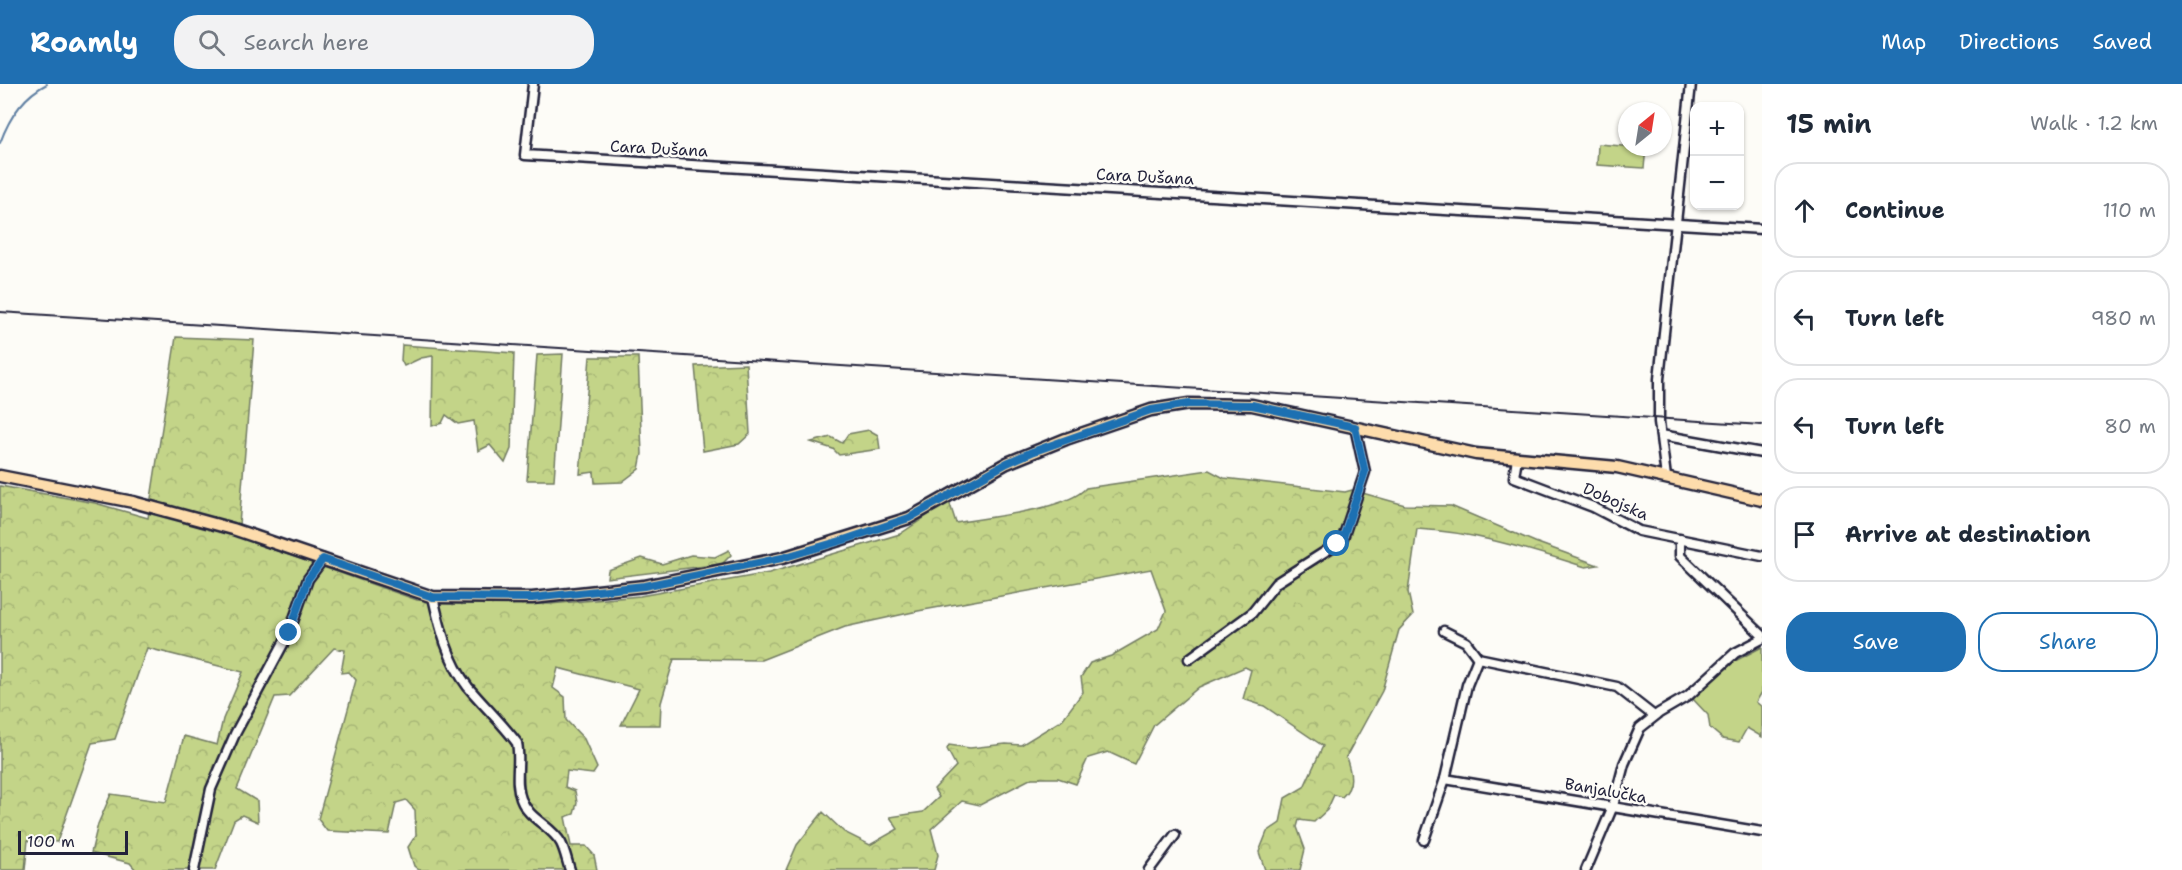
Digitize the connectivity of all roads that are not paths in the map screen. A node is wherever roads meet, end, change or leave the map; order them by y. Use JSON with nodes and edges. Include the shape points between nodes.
{"nodes":[{"id":1,"x":533,"y":84,"type":"edge"},
{"id":2,"x":1691,"y":84,"type":"edge"},
{"id":3,"x":1677,"y":223,"type":"junction"},
{"id":4,"x":1762,"y":229,"type":"edge"},
{"id":5,"x":1355,"y":427,"type":"junction"},
{"id":6,"x":1661,"y":435,"type":"junction"},
{"id":7,"x":1762,"y":453,"type":"edge"},
{"id":8,"x":1517,"y":458,"type":"junction"},
{"id":9,"x":0,"y":476,"type":"edge"},
{"id":10,"x":1666,"y":477,"type":"junction"},
{"id":11,"x":1762,"y":500,"type":"edge"},
{"id":12,"x":1680,"y":538,"type":"junction"},
{"id":13,"x":1762,"y":556,"type":"edge"},
{"id":14,"x":323,"y":559,"type":"junction"},
{"id":15,"x":433,"y":597,"type":"junction"},
{"id":16,"x":1444,"y":630,"type":"dead end"},
{"id":17,"x":1762,"y":637,"type":"edge"},
{"id":18,"x":1478,"y":658,"type":"junction"},
{"id":19,"x":1188,"y":659,"type":"dead end"},
{"id":20,"x":1654,"y":716,"type":"junction"},
{"id":21,"x":1445,"y":779,"type":"junction"},
{"id":22,"x":1613,"y":806,"type":"junction"},
{"id":23,"x":1762,"y":832,"type":"edge"},
{"id":24,"x":1175,"y":835,"type":"dead end"},
{"id":25,"x":1424,"y":840,"type":"dead end"},
{"id":26,"x":194,"y":870,"type":"edge"},
{"id":27,"x":570,"y":870,"type":"edge"},
{"id":28,"x":1149,"y":870,"type":"edge"},
{"id":29,"x":1586,"y":870,"type":"edge"}],
"edges":[{"from":1,"to":3,"type":"street","name":"Cara Dušana","via":[[525,155]]},
{"from":2,"to":3,"type":"street"},
{"from":3,"to":4,"type":"street","name":"Cara Dušana"},
{"from":3,"to":6,"type":"street","via":[[1659,380]]},
{"from":5,"to":8,"type":"main road","via":[[1465,452]]},
{"from":5,"to":15,"type":"main road","via":[[1252,405],[1189,404],[1151,410],[1007,463],[909,518],[782,558],[610,590],[532,598]]},
{"from":5,"to":19,"type":"street","via":[[1365,472],[1343,538],[1276,583],[1252,613]]},
{"from":6,"to":7,"type":"street"},
{"from":6,"to":10,"type":"street"},
{"from":8,"to":10,"type":"main road","via":[[1617,467]]},
{"from":8,"to":12,"type":"street","name":"Dobojska","via":[[1514,477],[1593,507],[1640,531]]},
{"from":9,"to":14,"type":"main road","via":[[134,502],[234,529]]},
{"from":10,"to":11,"type":"main road"},
{"from":12,"to":13,"type":"street","name":"Dobojska"},
{"from":12,"to":17,"type":"street","via":[[1680,556]]},
{"from":14,"to":15,"type":"main road"},
{"from":14,"to":26,"type":"street","via":[[308,579],[289,633],[210,789]]},
{"from":15,"to":27,"type":"street","via":[[441,634],[456,668],[517,743],[521,800],[531,816],[561,843]]},
{"from":16,"to":18,"type":"street","via":[[1466,642]]},
{"from":17,"to":20,"type":"street","via":[[1735,653],[1688,696]]},
{"from":18,"to":20,"type":"street","via":[[1617,687]]},
{"from":18,"to":21,"type":"street","via":[[1467,685]]},
{"from":20,"to":22,"type":"street","via":[[1640,728],[1633,743]]},
{"from":21,"to":22,"type":"street","name":"Banjalučka"},
{"from":21,"to":25,"type":"street"},
{"from":22,"to":23,"type":"street","name":"Banjalučka"},
{"from":22,"to":29,"type":"street"},
{"from":24,"to":28,"type":"street"}]}
